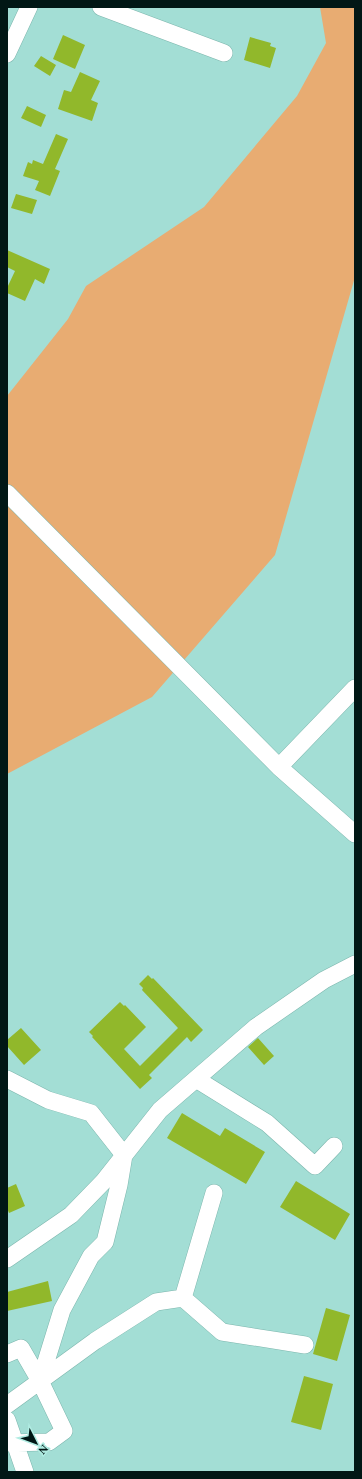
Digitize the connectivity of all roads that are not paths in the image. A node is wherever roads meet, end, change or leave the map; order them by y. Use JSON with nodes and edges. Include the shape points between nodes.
{"nodes":[{"id":1,"x":29,"y":7,"type":"edge"},
{"id":2,"x":101,"y":7,"type":"edge"},
{"id":3,"x":224,"y":53,"type":"dead end"},
{"id":4,"x":7,"y":54,"type":"edge"},
{"id":5,"x":7,"y":493,"type":"edge"},
{"id":6,"x":355,"y":688,"type":"edge"},
{"id":7,"x":279,"y":767,"type":"junction"},
{"id":8,"x":355,"y":834,"type":"edge"},
{"id":9,"x":355,"y":964,"type":"edge"},
{"id":10,"x":7,"y":1079,"type":"edge"},
{"id":11,"x":196,"y":1079,"type":"junction"},
{"id":12,"x":334,"y":1146,"type":"dead end"},
{"id":13,"x":124,"y":1155,"type":"junction"},
{"id":14,"x":214,"y":1193,"type":"dead end"},
{"id":15,"x":7,"y":1259,"type":"edge"},
{"id":16,"x":183,"y":1298,"type":"junction"},
{"id":17,"x":305,"y":1345,"type":"dead end"},
{"id":18,"x":7,"y":1354,"type":"edge"},
{"id":19,"x":40,"y":1380,"type":"junction"},
{"id":20,"x":7,"y":1405,"type":"edge"},
{"id":21,"x":7,"y":1420,"type":"edge"},
{"id":22,"x":10,"y":1443,"type":"edge"},
{"id":23,"x":25,"y":1472,"type":"edge"}],
"edges":[{"from":1,"to":4,"type":"street"},
{"from":2,"to":3,"type":"street"},
{"from":5,"to":7,"type":"street"},
{"from":6,"to":7,"type":"street"},
{"from":7,"to":8,"type":"street"},
{"from":9,"to":11,"type":"street","via":[[324,980],[256,1027]]},
{"from":10,"to":13,"type":"street","via":[[48,1100],[91,1113]]},
{"from":11,"to":12,"type":"street","via":[[267,1123],[316,1166]]},
{"from":11,"to":13,"type":"street","via":[[160,1110]]},
{"from":13,"to":15,"type":"street","via":[[103,1182],[71,1215]]},
{"from":13,"to":19,"type":"street","via":[[104,1242],[91,1256],[62,1310]]},
{"from":14,"to":16,"type":"street"},
{"from":16,"to":17,"type":"street","via":[[222,1332]]},
{"from":16,"to":19,"type":"street","via":[[156,1302]]},
{"from":18,"to":19,"type":"street","via":[[21,1348]]},
{"from":19,"to":20,"type":"street"},
{"from":19,"to":22,"type":"street","via":[[64,1431],[49,1442]]},
{"from":21,"to":22,"type":"street"},
{"from":22,"to":23,"type":"street"}]}
